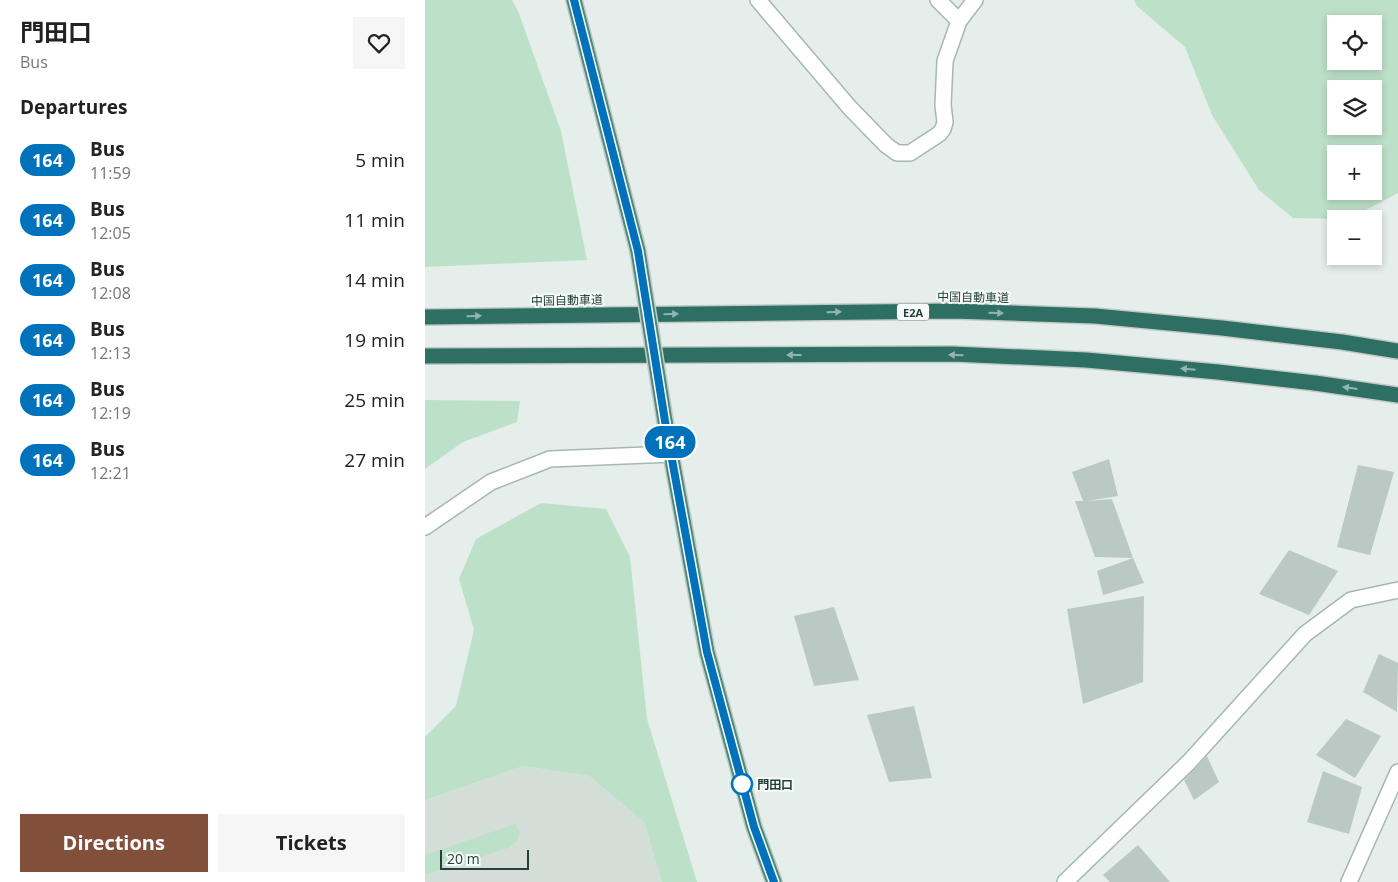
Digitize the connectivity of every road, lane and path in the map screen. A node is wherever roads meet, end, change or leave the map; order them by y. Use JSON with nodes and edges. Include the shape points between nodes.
{"nodes":[{"id":1,"x":574,"y":0,"type":"edge"},
{"id":2,"x":758,"y":0,"type":"edge"},
{"id":3,"x":938,"y":0,"type":"edge"},
{"id":4,"x":975,"y":0,"type":"edge"},
{"id":5,"x":959,"y":21,"type":"junction"},
{"id":6,"x":425,"y":316,"type":"edge"},
{"id":7,"x":1398,"y":351,"type":"edge"},
{"id":8,"x":425,"y":356,"type":"edge"},
{"id":9,"x":1398,"y":395,"type":"edge"},
{"id":10,"x":672,"y":454,"type":"junction"},
{"id":11,"x":425,"y":527,"type":"edge"},
{"id":12,"x":1398,"y":590,"type":"edge"},
{"id":13,"x":1398,"y":772,"type":"edge"},
{"id":14,"x":774,"y":882,"type":"edge"},
{"id":15,"x":1065,"y":882,"type":"edge"},
{"id":16,"x":1349,"y":882,"type":"edge"}],
"edges":[{"from":1,"to":10,"type":"highway","bridge":true,"via":[[638,251]]},
{"from":2,"to":5,"type":"street","via":[[850,108],[897,153],[909,152],[943,130],[945,61]]},
{"from":3,"to":5,"type":"street"},
{"from":4,"to":5,"type":"street"},
{"from":6,"to":7,"type":"highway","name":"中国自動車道","number":"E2A","one_way":true,"via":[[953,311],[1086,316],[1231,329]]},
{"from":9,"to":8,"type":"highway","one_way":true,"via":[[1219,372],[1086,360],[962,355]]},
{"from":10,"to":11,"type":"street","via":[[550,459],[491,482]]},
{"from":10,"to":14,"type":"highway","via":[[707,652],[754,827]]},
{"from":12,"to":15,"type":"street","via":[[1351,600],[1305,634],[1189,762]]},
{"from":13,"to":16,"type":"street"}]}
